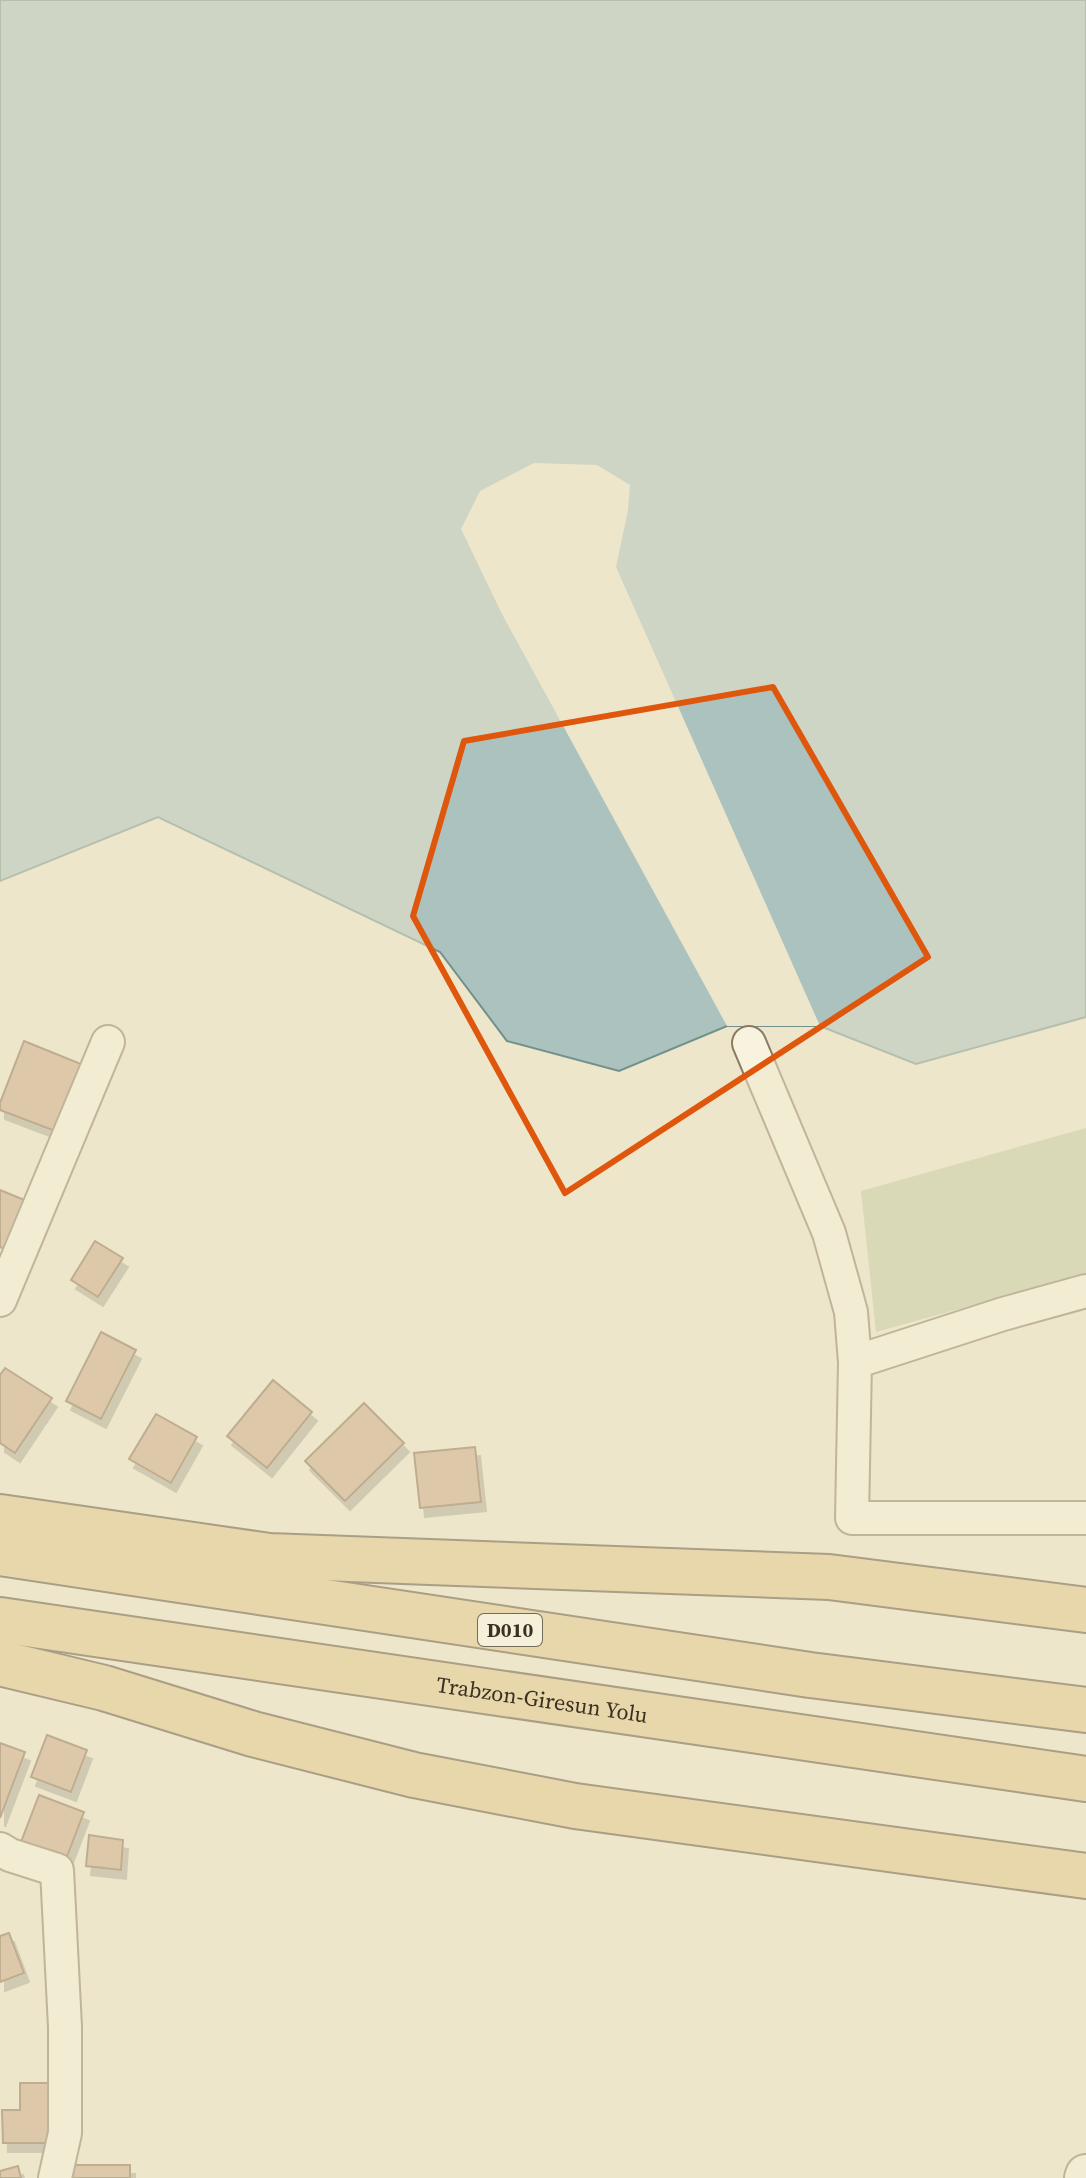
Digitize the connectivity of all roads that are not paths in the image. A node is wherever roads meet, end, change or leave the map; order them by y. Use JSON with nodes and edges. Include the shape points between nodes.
{"nodes":[{"id":1,"x":108,"y":1042,"type":"dead end"},
{"id":2,"x":749,"y":1043,"type":"dead end"},
{"id":3,"x":1086,"y":1291,"type":"edge"},
{"id":4,"x":0,"y":1300,"type":"edge"},
{"id":5,"x":855,"y":1362,"type":"junction"},
{"id":6,"x":0,"y":1517,"type":"edge"},
{"id":7,"x":1086,"y":1518,"type":"edge"},
{"id":8,"x":0,"y":1553,"type":"edge"},
{"id":9,"x":1086,"y":1610,"type":"edge"},
{"id":10,"x":0,"y":1620,"type":"edge"},
{"id":11,"x":0,"y":1663,"type":"edge"},
{"id":12,"x":1086,"y":1710,"type":"edge"},
{"id":13,"x":1086,"y":1779,"type":"edge"},
{"id":14,"x":0,"y":1849,"type":"edge"},
{"id":15,"x":1086,"y":1876,"type":"edge"},
{"id":16,"x":55,"y":2178,"type":"edge"}],
"edges":[{"from":1,"to":4,"type":"street"},
{"from":2,"to":5,"type":"street","via":[[829,1233],[851,1312]]},
{"from":3,"to":5,"type":"street"},
{"from":5,"to":7,"type":"street","via":[[852,1518]]},
{"from":6,"to":9,"type":"highway","via":[[269,1556],[829,1577]]},
{"from":8,"to":12,"type":"highway","number":"D010","via":[[810,1675]]},
{"from":10,"to":13,"type":"highway","name":"Trabzon-Giresun Yolu"},
{"from":11,"to":15,"type":"highway","via":[[414,1775],[575,1806]]},
{"from":14,"to":16,"type":"street","via":[[57,1870],[65,2133]]}]}
